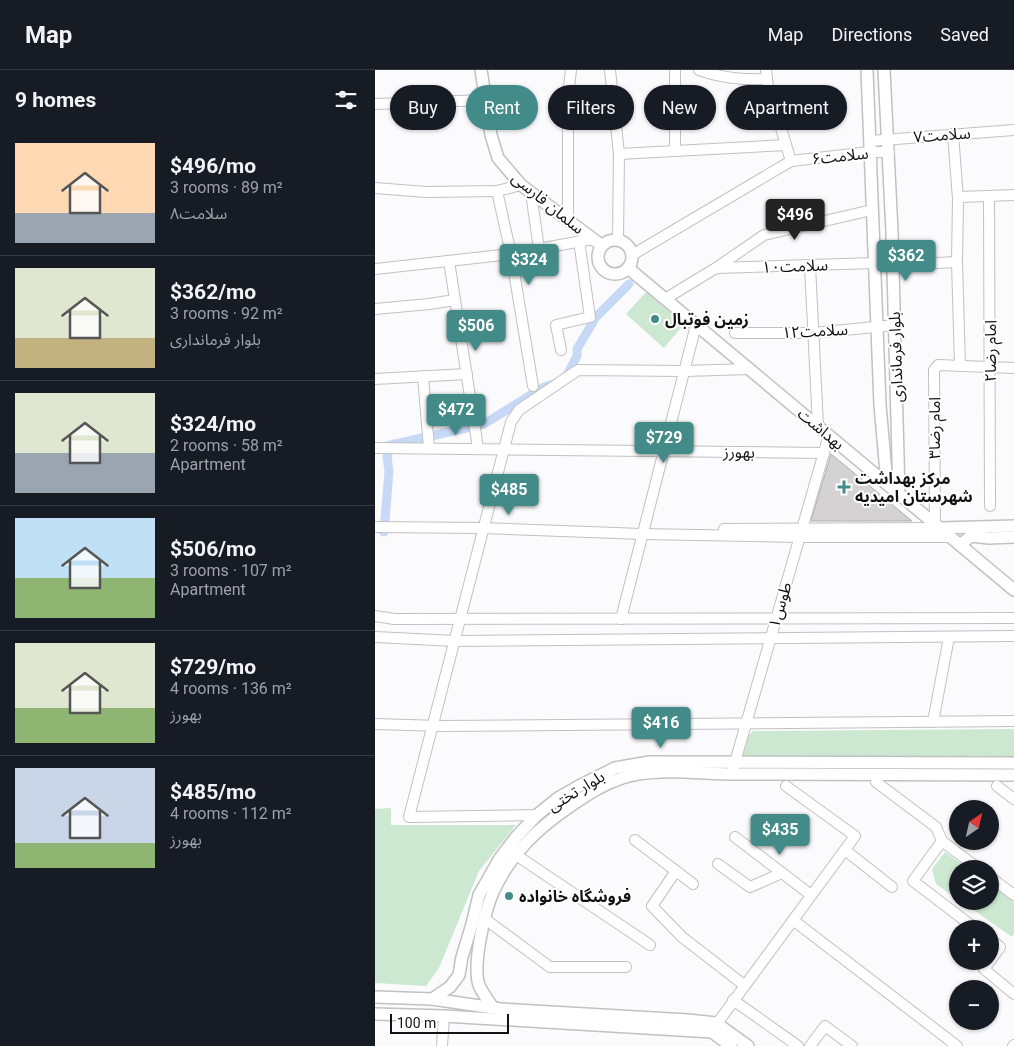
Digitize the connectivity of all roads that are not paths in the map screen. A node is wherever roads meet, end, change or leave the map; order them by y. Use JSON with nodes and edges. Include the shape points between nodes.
{"nodes":[{"id":1,"x":481,"y":70,"type":"edge"},
{"id":2,"x":571,"y":70,"type":"edge"},
{"id":3,"x":610,"y":70,"type":"edge"},
{"id":4,"x":675,"y":70,"type":"edge"},
{"id":5,"x":699,"y":70,"type":"edge"},
{"id":6,"x":867,"y":70,"type":"edge"},
{"id":7,"x":884,"y":70,"type":"edge"},
{"id":8,"x":767,"y":74,"type":"edge"},
{"id":9,"x":483,"y":85,"type":"edge"},
{"id":10,"x":466,"y":101,"type":"edge"},
{"id":11,"x":375,"y":104,"type":"edge"},
{"id":12,"x":490,"y":130,"type":"edge"},
{"id":13,"x":1014,"y":130,"type":"edge"},
{"id":14,"x":953,"y":134,"type":"junction"},
{"id":15,"x":888,"y":138,"type":"junction"},
{"id":16,"x":786,"y":145,"type":"junction"},
{"id":17,"x":870,"y":147,"type":"junction"},
{"id":18,"x":675,"y":151,"type":"junction"},
{"id":19,"x":889,"y":152,"type":"junction"},
{"id":20,"x":619,"y":154,"type":"junction"},
{"id":21,"x":791,"y":161,"type":"junction"},
{"id":22,"x":521,"y":185,"type":"junction"},
{"id":23,"x":375,"y":188,"type":"edge"},
{"id":24,"x":497,"y":192,"type":"junction"},
{"id":25,"x":531,"y":193,"type":"junction"},
{"id":26,"x":1014,"y":195,"type":"edge"},
{"id":27,"x":989,"y":197,"type":"junction"},
{"id":28,"x":958,"y":199,"type":"junction"},
{"id":29,"x":872,"y":210,"type":"junction"},
{"id":30,"x":568,"y":220,"type":"junction"},
{"id":31,"x":618,"y":240,"type":"junction"},
{"id":32,"x":579,"y":241,"type":"junction"},
{"id":33,"x":597,"y":242,"type":"junction"},
{"id":34,"x":539,"y":249,"type":"junction"},
{"id":35,"x":511,"y":254,"type":"junction"},
{"id":36,"x":632,"y":255,"type":"junction"},
{"id":37,"x":449,"y":261,"type":"junction"},
{"id":38,"x":957,"y":262,"type":"junction"},
{"id":39,"x":875,"y":263,"type":"junction"},
{"id":40,"x":893,"y":265,"type":"junction"},
{"id":41,"x":810,"y":266,"type":"junction"},
{"id":42,"x":375,"y":268,"type":"edge"},
{"id":43,"x":628,"y":268,"type":"junction"},
{"id":44,"x":716,"y":268,"type":"junction"},
{"id":45,"x":665,"y":299,"type":"junction"},
{"id":46,"x":455,"y":300,"type":"junction"},
{"id":47,"x":375,"y":309,"type":"edge"},
{"id":48,"x":696,"y":325,"type":"junction"},
{"id":49,"x":895,"y":325,"type":"junction"},
{"id":50,"x":877,"y":327,"type":"junction"},
{"id":51,"x":735,"y":333,"type":"dead end"},
{"id":52,"x":814,"y":333,"type":"junction"},
{"id":53,"x":561,"y":350,"type":"dead end"},
{"id":54,"x":960,"y":365,"type":"junction"},
{"id":55,"x":990,"y":366,"type":"junction"},
{"id":56,"x":1014,"y":368,"type":"edge"},
{"id":57,"x":749,"y":369,"type":"junction"},
{"id":58,"x":685,"y":371,"type":"junction"},
{"id":59,"x":467,"y":374,"type":"junction"},
{"id":60,"x":423,"y":376,"type":"junction"},
{"id":61,"x":375,"y":379,"type":"edge"},
{"id":62,"x":533,"y":386,"type":"dead end"},
{"id":63,"x":818,"y":426,"type":"junction"},
{"id":64,"x":829,"y":435,"type":"junction"},
{"id":65,"x":375,"y":448,"type":"edge"},
{"id":66,"x":429,"y":448,"type":"junction"},
{"id":67,"x":478,"y":448,"type":"junction"},
{"id":68,"x":504,"y":449,"type":"junction"},
{"id":69,"x":664,"y":451,"type":"junction"},
{"id":70,"x":824,"y":453,"type":"junction"},
{"id":71,"x":887,"y":484,"type":"junction"},
{"id":72,"x":899,"y":494,"type":"junction"},
{"id":73,"x":990,"y":506,"type":"dead end"},
{"id":74,"x":938,"y":526,"type":"junction"},
{"id":75,"x":1014,"y":526,"type":"edge"},
{"id":76,"x":375,"y":528,"type":"edge"},
{"id":77,"x":483,"y":528,"type":"junction"},
{"id":78,"x":643,"y":531,"type":"junction"},
{"id":79,"x":801,"y":533,"type":"junction"},
{"id":80,"x":1014,"y":537,"type":"edge"},
{"id":81,"x":956,"y":541,"type":"junction"},
{"id":82,"x":1014,"y":590,"type":"edge"},
{"id":83,"x":375,"y":616,"type":"edge"},
{"id":84,"x":1014,"y":618,"type":"edge"},
{"id":85,"x":460,"y":619,"type":"junction"},
{"id":86,"x":621,"y":619,"type":"junction"},
{"id":87,"x":776,"y":619,"type":"junction"},
{"id":88,"x":949,"y":636,"type":"junction"},
{"id":89,"x":1014,"y":636,"type":"edge"},
{"id":90,"x":375,"y":637,"type":"edge"},
{"id":91,"x":771,"y":638,"type":"junction"},
{"id":92,"x":455,"y":641,"type":"junction"},
{"id":93,"x":933,"y":722,"type":"junction"},
{"id":94,"x":1014,"y":722,"type":"edge"},
{"id":95,"x":375,"y":724,"type":"edge"},
{"id":96,"x":746,"y":724,"type":"junction"},
{"id":97,"x":433,"y":726,"type":"junction"},
{"id":98,"x":735,"y":762,"type":"junction"},
{"id":99,"x":1014,"y":763,"type":"edge"},
{"id":100,"x":731,"y":774,"type":"junction"},
{"id":101,"x":1014,"y":775,"type":"edge"},
{"id":102,"x":876,"y":782,"type":"dead end"},
{"id":103,"x":786,"y":786,"type":"dead end"},
{"id":104,"x":997,"y":786,"type":"dead end"},
{"id":105,"x":1014,"y":799,"type":"edge"},
{"id":106,"x":537,"y":815,"type":"junction"},
{"id":107,"x":735,"y":837,"type":"dead end"},
{"id":108,"x":635,"y":840,"type":"dead end"},
{"id":109,"x":942,"y":841,"type":"junction"},
{"id":110,"x":845,"y":850,"type":"junction"},
{"id":111,"x":516,"y":855,"type":"junction"},
{"id":112,"x":967,"y":860,"type":"edge"},
{"id":113,"x":718,"y":864,"type":"dead end"},
{"id":114,"x":676,"y":871,"type":"junction"},
{"id":115,"x":781,"y":873,"type":"junction"},
{"id":116,"x":693,"y":884,"type":"dead end"},
{"id":117,"x":999,"y":884,"type":"edge"},
{"id":118,"x":891,"y":887,"type":"dead end"},
{"id":119,"x":1014,"y":895,"type":"edge"},
{"id":120,"x":811,"y":896,"type":"junction"},
{"id":121,"x":485,"y":918,"type":"junction"},
{"id":122,"x":793,"y":920,"type":"junction"},
{"id":123,"x":964,"y":920,"type":"edge"},
{"id":124,"x":650,"y":945,"type":"dead end"},
{"id":125,"x":626,"y":967,"type":"dead end"},
{"id":126,"x":985,"y":970,"type":"edge"},
{"id":127,"x":744,"y":985,"type":"junction"},
{"id":128,"x":1014,"y":994,"type":"edge"},
{"id":129,"x":375,"y":997,"type":"edge"},
{"id":130,"x":432,"y":998,"type":"junction"},
{"id":131,"x":733,"y":1000,"type":"junction"},
{"id":132,"x":493,"y":1008,"type":"junction"},
{"id":133,"x":375,"y":1014,"type":"edge"},
{"id":134,"x":443,"y":1016,"type":"junction"},
{"id":135,"x":714,"y":1028,"type":"junction"},
{"id":136,"x":442,"y":1046,"type":"edge"},
{"id":137,"x":731,"y":1046,"type":"edge"},
{"id":138,"x":749,"y":1046,"type":"edge"},
{"id":139,"x":798,"y":1046,"type":"edge"},
{"id":140,"x":810,"y":1046,"type":"edge"},
{"id":141,"x":852,"y":1046,"type":"edge"},
{"id":142,"x":957,"y":1046,"type":"edge"}],
"edges":[{"from":1,"to":9,"type":"street","name":"سلمان فارسی"},
{"from":2,"to":30,"type":"street"},
{"from":3,"to":20,"type":"street"},
{"from":4,"to":18,"type":"street"},
{"from":5,"to":8,"type":"street","via":[[748,80]]},
{"from":6,"to":17,"type":"street","name":"بلوار فرمانداری"},
{"from":7,"to":15,"type":"street","name":"بلوار فرمانداری"},
{"from":8,"to":16,"type":"street"},
{"from":10,"to":11,"type":"street"},
{"from":12,"to":22,"type":"street","name":"سلمان فارسی","via":[[498,158]]},
{"from":13,"to":14,"type":"street","name":"سلامت۷"},
{"from":14,"to":15,"type":"street","name":"سلامت۷"},
{"from":14,"to":28,"type":"street"},
{"from":15,"to":17,"type":"street","name":"سلامت۷"},
{"from":15,"to":19,"type":"street","name":"بلوار فرمانداری"},
{"from":16,"to":18,"type":"street"},
{"from":16,"to":21,"type":"street"},
{"from":17,"to":19,"type":"street","name":"سلامت۶"},
{"from":17,"to":21,"type":"street","name":"سلامت۶"},
{"from":17,"to":29,"type":"street","name":"بلوار فرمانداری"},
{"from":18,"to":20,"type":"street"},
{"from":19,"to":40,"type":"street","name":"بلوار فرمانداری"},
{"from":20,"to":31,"type":"street"},
{"from":21,"to":36,"type":"street"},
{"from":22,"to":24,"type":"street"},
{"from":22,"to":25,"type":"street","name":"سلمان فارسی"},
{"from":23,"to":24,"type":"street"},
{"from":24,"to":35,"type":"street"},
{"from":25,"to":30,"type":"street","name":"سلمان فارسی"},
{"from":25,"to":34,"type":"street"},
{"from":26,"to":27,"type":"street"},
{"from":27,"to":28,"type":"street"},
{"from":27,"to":55,"type":"street","name":"امام رضا۲"},
{"from":28,"to":38,"type":"street"},
{"from":29,"to":39,"type":"street","name":"بلوار فرمانداری"},
{"from":29,"to":44,"type":"street","via":[[764,235]]},
{"from":30,"to":33,"type":"street","name":"سلمان فارسی"},
{"from":31,"to":33,"type":"street"},
{"from":31,"to":36,"type":"street","via":[[629,247]]},
{"from":32,"to":33,"type":"street"},
{"from":32,"to":34,"type":"street"},
{"from":32,"to":53,"type":"street","via":[[590,317],[556,325]]},
{"from":33,"to":43,"type":"street","via":[[597,258],[603,270],[616,274]]},
{"from":34,"to":35,"type":"street"},
{"from":35,"to":37,"type":"street"},
{"from":35,"to":62,"type":"street"},
{"from":36,"to":43,"type":"street"},
{"from":37,"to":42,"type":"street"},
{"from":37,"to":46,"type":"street"},
{"from":38,"to":40,"type":"street"},
{"from":38,"to":54,"type":"street"},
{"from":39,"to":41,"type":"street","name":"سلامت۱۰"},
{"from":39,"to":50,"type":"street","name":"بلوار فرمانداری"},
{"from":40,"to":49,"type":"street","name":"بلوار فرمانداری"},
{"from":41,"to":44,"type":"street","name":"سلامت۱۰"},
{"from":41,"to":52,"type":"street"},
{"from":43,"to":45,"type":"street","name":"بهداشت"},
{"from":44,"to":45,"type":"street"},
{"from":45,"to":48,"type":"street","name":"بهداشت"},
{"from":46,"to":47,"type":"street"},
{"from":46,"to":59,"type":"street"},
{"from":48,"to":57,"type":"street","name":"بهداشت"},
{"from":48,"to":58,"type":"street"},
{"from":49,"to":50,"type":"street","name":"سلامت۱۲"},
{"from":49,"to":72,"type":"street","name":"بلوار فرمانداری"},
{"from":50,"to":52,"type":"street","name":"سلامت۱۲"},
{"from":50,"to":71,"type":"street","name":"بلوار فرمانداری"},
{"from":51,"to":52,"type":"street","name":"سلامت۱۲"},
{"from":52,"to":63,"type":"street"},
{"from":54,"to":55,"type":"street"},
{"from":54,"to":74,"type":"street","name":"امام رضا۳","via":[[938,365],[934,370]]},
{"from":55,"to":56,"type":"street"},
{"from":55,"to":73,"type":"street","name":"امام رضا۲"},
{"from":57,"to":58,"type":"street"},
{"from":57,"to":63,"type":"street","name":"بهداشت"},
{"from":58,"to":68,"type":"street","via":[[578,370],[519,410],[511,422]]},
{"from":58,"to":69,"type":"street"},
{"from":59,"to":60,"type":"street"},
{"from":59,"to":67,"type":"street"},
{"from":60,"to":61,"type":"street"},
{"from":60,"to":66,"type":"street"},
{"from":63,"to":64,"type":"street","name":"بهداشت"},
{"from":64,"to":70,"type":"street","name":"طوس۱"},
{"from":64,"to":71,"type":"street","name":"بهداشت"},
{"from":65,"to":66,"type":"street","name":"بهورز"},
{"from":66,"to":67,"type":"street","name":"بهورز"},
{"from":67,"to":68,"type":"street","name":"بهورز"},
{"from":68,"to":69,"type":"street","name":"بهورز"},
{"from":68,"to":77,"type":"street"},
{"from":69,"to":70,"type":"street","name":"بهورز"},
{"from":69,"to":78,"type":"street"},
{"from":70,"to":79,"type":"street","name":"طوس۱"},
{"from":71,"to":72,"type":"street","name":"بهداشت"},
{"from":72,"to":74,"type":"street","name":"بهداشت"},
{"from":74,"to":75,"type":"street"},
{"from":74,"to":79,"type":"street"},
{"from":74,"to":81,"type":"street","name":"بهداشت"},
{"from":76,"to":77,"type":"street"},
{"from":77,"to":78,"type":"street"},
{"from":77,"to":85,"type":"street"},
{"from":78,"to":79,"type":"street"},
{"from":78,"to":86,"type":"street"},
{"from":79,"to":81,"type":"street"},
{"from":79,"to":87,"type":"street","name":"طوس۱"},
{"from":80,"to":81,"type":"street","via":[[971,536]]},
{"from":81,"to":82,"type":"street","name":"بهداشت"},
{"from":83,"to":85,"type":"street"},
{"from":84,"to":87,"type":"street"},
{"from":85,"to":86,"type":"street"},
{"from":85,"to":92,"type":"street"},
{"from":86,"to":87,"type":"street"},
{"from":87,"to":91,"type":"street","name":"طوس۱"},
{"from":88,"to":89,"type":"street"},
{"from":88,"to":91,"type":"street"},
{"from":88,"to":93,"type":"street"},
{"from":90,"to":92,"type":"street"},
{"from":91,"to":92,"type":"street"},
{"from":91,"to":96,"type":"street","name":"طوس۱"},
{"from":92,"to":97,"type":"street"},
{"from":93,"to":94,"type":"street"},
{"from":93,"to":96,"type":"street"},
{"from":95,"to":97,"type":"street"},
{"from":96,"to":97,"type":"street"},
{"from":96,"to":98,"type":"street","name":"طوس۱"},
{"from":97,"to":106,"type":"street","via":[[409,817]]},
{"from":98,"to":99,"type":"street","name":"بلوار تختی"},
{"from":98,"to":100,"type":"street","name":"طوس۱"},
{"from":98,"to":106,"type":"street","name":"بلوار تختی","via":[[649,762],[623,766],[579,786]]},
{"from":100,"to":101,"type":"street","name":"بلوار تختی"},
{"from":100,"to":111,"type":"street","name":"بلوار تختی","via":[[639,773],[613,781],[587,794],[547,822]]},
{"from":102,"to":109,"type":"street","via":[[936,827]]},
{"from":103,"to":110,"type":"street","via":[[855,836]]},
{"from":104,"to":105,"type":"street"},
{"from":106,"to":130,"type":"street","name":"بلوار تختی","via":[[517,836],[479,895],[459,975],[450,987]]},
{"from":107,"to":115,"type":"street"},
{"from":108,"to":114,"type":"street"},
{"from":109,"to":112,"type":"street"},
{"from":109,"to":123,"type":"street","via":[[913,881]]},
{"from":110,"to":118,"type":"street"},
{"from":110,"to":120,"type":"street"},
{"from":111,"to":121,"type":"street","name":"بلوار تختی","via":[[489,900]]},
{"from":111,"to":124,"type":"street"},
{"from":113,"to":115,"type":"street","via":[[750,888]]},
{"from":114,"to":116,"type":"street"},
{"from":114,"to":127,"type":"street","via":[[652,906],[683,937]]},
{"from":115,"to":120,"type":"street"},
{"from":117,"to":119,"type":"street"},
{"from":120,"to":122,"type":"street"},
{"from":121,"to":125,"type":"street","via":[[550,967]]},
{"from":121,"to":132,"type":"street","name":"بلوار تختی","via":[[476,962],[479,985]]},
{"from":122,"to":127,"type":"street"},
{"from":122,"to":142,"type":"street"},
{"from":126,"to":128,"type":"street"},
{"from":127,"to":131,"type":"street"},
{"from":129,"to":130,"type":"street"},
{"from":130,"to":132,"type":"street"},
{"from":131,"to":135,"type":"street"},
{"from":131,"to":139,"type":"street"},
{"from":132,"to":135,"type":"street","via":[[688,1020]]},
{"from":133,"to":134,"type":"street"},
{"from":134,"to":135,"type":"street"},
{"from":134,"to":136,"type":"street"},
{"from":135,"to":137,"type":"street"},
{"from":135,"to":138,"type":"street"},
{"from":140,"to":141,"type":"street","via":[[825,1026]]}]}
